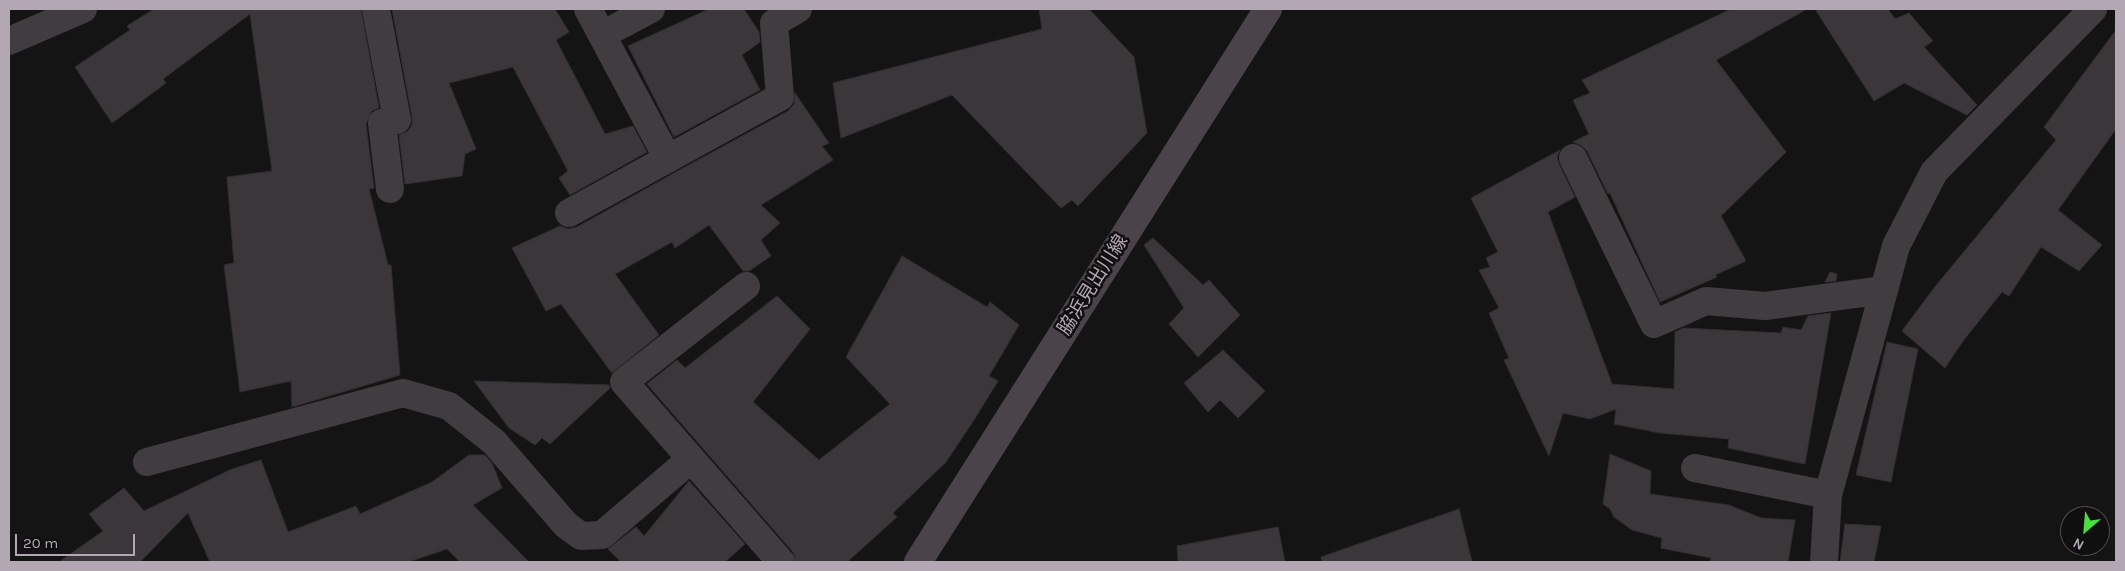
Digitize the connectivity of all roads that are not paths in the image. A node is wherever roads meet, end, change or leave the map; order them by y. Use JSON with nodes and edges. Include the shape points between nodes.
{"nodes":[{"id":1,"x":83,"y":9,"type":"edge"},
{"id":2,"x":376,"y":9,"type":"edge"},
{"id":3,"x":588,"y":9,"type":"edge"},
{"id":4,"x":651,"y":9,"type":"edge"},
{"id":5,"x":798,"y":9,"type":"edge"},
{"id":6,"x":1268,"y":9,"type":"edge"},
{"id":7,"x":2093,"y":9,"type":"edge"},
{"id":8,"x":602,"y":35,"type":"junction"},
{"id":9,"x":9,"y":41,"type":"edge"},
{"id":10,"x":1573,"y":158,"type":"dead end"},
{"id":11,"x":668,"y":159,"type":"junction"},
{"id":12,"x":390,"y":189,"type":"dead end"},
{"id":13,"x":569,"y":213,"type":"dead end"},
{"id":14,"x":746,"y":286,"type":"dead end"},
{"id":15,"x":1884,"y":290,"type":"junction"},
{"id":16,"x":691,"y":459,"type":"junction"},
{"id":17,"x":148,"y":462,"type":"dead end"},
{"id":18,"x":1695,"y":468,"type":"dead end"},
{"id":19,"x":1828,"y":495,"type":"junction"},
{"id":20,"x":782,"y":562,"type":"edge"},
{"id":21,"x":918,"y":562,"type":"edge"},
{"id":22,"x":1824,"y":562,"type":"edge"}],
"edges":[{"from":1,"to":9,"type":"street"},
{"from":2,"to":12,"type":"street","via":[[396,120],[382,123]]},
{"from":3,"to":8,"type":"street"},
{"from":4,"to":8,"type":"street"},
{"from":5,"to":11,"type":"street","via":[[774,23],[780,97]]},
{"from":6,"to":21,"type":"street","name":"脇浜見出川線"},
{"from":7,"to":15,"type":"street","via":[[1934,172],[1896,246]]},
{"from":8,"to":11,"type":"street"},
{"from":10,"to":15,"type":"street","via":[[1654,324],[1706,301],[1764,306]]},
{"from":11,"to":13,"type":"street"},
{"from":14,"to":16,"type":"street","via":[[624,382]]},
{"from":15,"to":19,"type":"street"},
{"from":16,"to":17,"type":"street","via":[[602,535],[581,536],[566,525],[494,442],[449,406],[403,393]]},
{"from":16,"to":20,"type":"street"},
{"from":18,"to":19,"type":"street"},
{"from":19,"to":22,"type":"street"}]}
